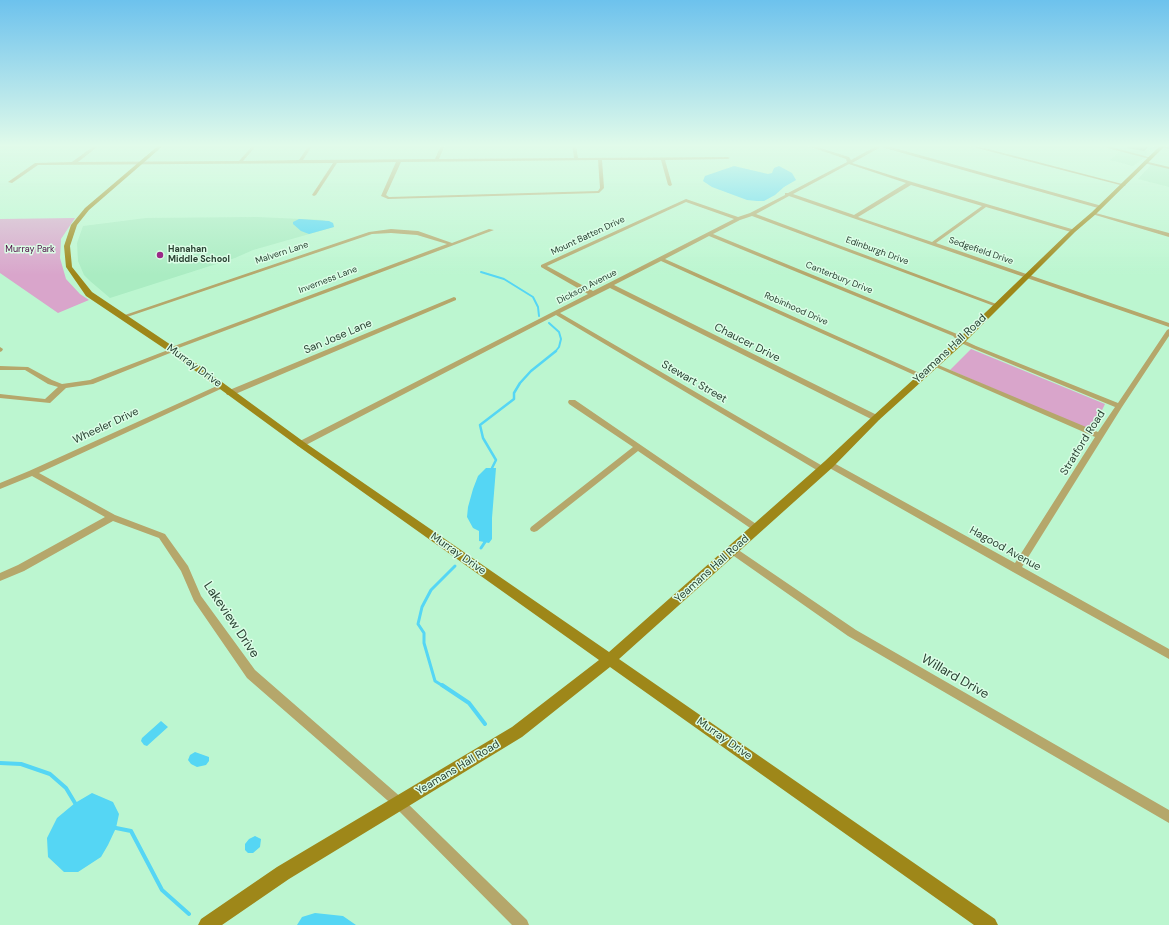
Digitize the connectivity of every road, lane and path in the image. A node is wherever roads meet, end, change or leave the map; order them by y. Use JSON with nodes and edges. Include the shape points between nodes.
{"nodes":[{"id":1,"x":110,"y":188,"type":"edge"},
{"id":2,"x":319,"y":188,"type":"edge"},
{"id":3,"x":387,"y":188,"type":"edge"},
{"id":4,"x":602,"y":188,"type":"edge"},
{"id":5,"x":799,"y":188,"type":"edge"},
{"id":6,"x":901,"y":188,"type":"edge"},
{"id":7,"x":928,"y":188,"type":"edge"},
{"id":8,"x":1023,"y":188,"type":"edge"},
{"id":9,"x":1121,"y":188,"type":"edge"},
{"id":10,"x":787,"y":194,"type":"junction"},
{"id":11,"x":314,"y":196,"type":"dead end"},
{"id":12,"x":986,"y":205,"type":"junction"},
{"id":13,"x":1097,"y":210,"type":"junction"},
{"id":14,"x":752,"y":214,"type":"junction"},
{"id":15,"x":854,"y":217,"type":"junction"},
{"id":16,"x":738,"y":219,"type":"junction"},
{"id":17,"x":491,"y":230,"type":"dead end"},
{"id":18,"x":1073,"y":231,"type":"junction"},
{"id":19,"x":709,"y":234,"type":"junction"},
{"id":20,"x":1169,"y":235,"type":"edge"},
{"id":21,"x":451,"y":244,"type":"junction"},
{"id":22,"x":932,"y":244,"type":"junction"},
{"id":23,"x":662,"y":259,"type":"junction"},
{"id":24,"x":1028,"y":276,"type":"junction"},
{"id":25,"x":609,"y":285,"type":"junction"},
{"id":26,"x":593,"y":294,"type":"junction"},
{"id":27,"x":454,"y":299,"type":"dead end"},
{"id":28,"x":996,"y":305,"type":"junction"},
{"id":29,"x":556,"y":313,"type":"junction"},
{"id":30,"x":122,"y":317,"type":"junction"},
{"id":31,"x":1169,"y":325,"type":"edge"},
{"id":32,"x":1169,"y":331,"type":"edge"},
{"id":33,"x":961,"y":341,"type":"junction"},
{"id":34,"x":172,"y":350,"type":"junction"},
{"id":35,"x":934,"y":365,"type":"junction"},
{"id":36,"x":0,"y":367,"type":"edge"},
{"id":37,"x":923,"y":376,"type":"junction"},
{"id":38,"x":64,"y":386,"type":"junction"},
{"id":39,"x":226,"y":390,"type":"junction"},
{"id":40,"x":0,"y":396,"type":"edge"},
{"id":41,"x":572,"y":402,"type":"dead end"},
{"id":42,"x":1119,"y":406,"type":"junction"},
{"id":43,"x":876,"y":418,"type":"junction"},
{"id":44,"x":1100,"y":436,"type":"junction"},
{"id":45,"x":301,"y":444,"type":"junction"},
{"id":46,"x":637,"y":448,"type":"junction"},
{"id":47,"x":826,"y":467,"type":"junction"},
{"id":48,"x":32,"y":473,"type":"junction"},
{"id":49,"x":0,"y":486,"type":"edge"},
{"id":50,"x":112,"y":517,"type":"junction"},
{"id":51,"x":756,"y":528,"type":"junction"},
{"id":52,"x":534,"y":529,"type":"dead end"},
{"id":53,"x":734,"y":551,"type":"junction"},
{"id":54,"x":1016,"y":569,"type":"junction"},
{"id":55,"x":0,"y":577,"type":"edge"},
{"id":56,"x":1169,"y":654,"type":"edge"},
{"id":57,"x":610,"y":659,"type":"junction"},
{"id":58,"x":399,"y":803,"type":"junction"},
{"id":59,"x":1169,"y":818,"type":"edge"},
{"id":60,"x":207,"y":925,"type":"edge"},
{"id":61,"x":522,"y":925,"type":"edge"},
{"id":62,"x":989,"y":925,"type":"edge"}],
"edges":[{"from":1,"to":30,"type":"street","name":"Murray Drive","via":[[86,209],[74,226],[67,246],[69,266],[81,284],[94,298]]},
{"from":2,"to":11,"type":"street"},
{"from":3,"to":4,"type":"street","via":[[383,196],[388,198],[599,192]]},
{"from":5,"to":10,"type":"street","name":"Dickson Avenue"},
{"from":6,"to":15,"type":"street"},
{"from":7,"to":12,"type":"street"},
{"from":8,"to":13,"type":"street"},
{"from":9,"to":13,"type":"street","name":"Yeamans Hall Road"},
{"from":10,"to":14,"type":"street","name":"Dickson Avenue"},
{"from":10,"to":15,"type":"street","name":"Sedgefield Drive"},
{"from":12,"to":18,"type":"street"},
{"from":12,"to":22,"type":"street"},
{"from":13,"to":18,"type":"street","name":"Yeamans Hall Road"},
{"from":13,"to":20,"type":"street"},
{"from":14,"to":16,"type":"street","name":"Dickson Avenue"},
{"from":14,"to":28,"type":"street","name":"Edinburgh Drive"},
{"from":15,"to":22,"type":"street","name":"Sedgefield Drive"},
{"from":16,"to":19,"type":"street","name":"Dickson Avenue"},
{"from":16,"to":26,"type":"street","name":"Mount Batten Drive","via":[[686,200],[542,266]]},
{"from":17,"to":21,"type":"street","name":"Inverness Lane"},
{"from":18,"to":24,"type":"street","name":"Yeamans Hall Road"},
{"from":19,"to":23,"type":"street","name":"Dickson Avenue"},
{"from":19,"to":33,"type":"street","name":"Canterbury Drive","via":[[955,335]]},
{"from":21,"to":30,"type":"street","name":"Malvern Lane","via":[[418,233],[371,233]]},
{"from":21,"to":34,"type":"street","name":"Inverness Lane"},
{"from":22,"to":24,"type":"street","name":"Sedgefield Drive"},
{"from":23,"to":25,"type":"street","name":"Dickson Avenue"},
{"from":23,"to":37,"type":"street","name":"Robinhood Drive"},
{"from":24,"to":28,"type":"street","name":"Yeamans Hall Road"},
{"from":24,"to":31,"type":"street","name":"Sedgefield Drive"},
{"from":25,"to":26,"type":"street","name":"Dickson Avenue"},
{"from":25,"to":43,"type":"street","name":"Chaucer Drive"},
{"from":26,"to":29,"type":"street","name":"Dickson Avenue"},
{"from":27,"to":39,"type":"street","name":"San Jose Lane"},
{"from":28,"to":33,"type":"street","name":"Yeamans Hall Road"},
{"from":29,"to":45,"type":"street","name":"Dickson Avenue"},
{"from":29,"to":47,"type":"street","name":"Stewart Street"},
{"from":30,"to":34,"type":"street","name":"Murray Drive"},
{"from":32,"to":42,"type":"street","name":"Stratford Road"},
{"from":33,"to":35,"type":"street","name":"Yeamans Hall Road"},
{"from":33,"to":42,"type":"street","name":"Canterbury Drive"},
{"from":34,"to":38,"type":"street","name":"Inverness Lane","via":[[91,382]]},
{"from":34,"to":39,"type":"street","name":"Murray Drive"},
{"from":35,"to":37,"type":"street","name":"Yeamans Hall Road"},
{"from":35,"to":44,"type":"street"},
{"from":36,"to":38,"type":"street","via":[[26,368],[50,382]]},
{"from":37,"to":43,"type":"street","name":"Yeamans Hall Road"},
{"from":38,"to":40,"type":"street","via":[[47,401]]},
{"from":39,"to":45,"type":"street","name":"Murray Drive"},
{"from":39,"to":48,"type":"street","name":"Wheeler Drive"},
{"from":41,"to":46,"type":"street"},
{"from":42,"to":44,"type":"street","name":"Stratford Road"},
{"from":43,"to":47,"type":"street","name":"Yeamans Hall Road"},
{"from":44,"to":54,"type":"street","name":"Stratford Road"},
{"from":45,"to":57,"type":"street","name":"Murray Drive"},
{"from":46,"to":51,"type":"street"},
{"from":46,"to":52,"type":"street"},
{"from":47,"to":51,"type":"street","name":"Yeamans Hall Road"},
{"from":47,"to":54,"type":"street","name":"Hagood Avenue"},
{"from":48,"to":49,"type":"street","name":"Wheeler Drive"},
{"from":48,"to":50,"type":"street","name":"Lakeview Drive"},
{"from":50,"to":55,"type":"street"},
{"from":50,"to":58,"type":"street","name":"Lakeview Drive","via":[[162,536],[185,569],[197,598],[251,674]]},
{"from":51,"to":53,"type":"street","name":"Yeamans Hall Road"},
{"from":53,"to":57,"type":"street","name":"Yeamans Hall Road"},
{"from":53,"to":59,"type":"street","name":"Willard Drive","via":[[852,633]]},
{"from":54,"to":56,"type":"street","name":"Hagood Avenue"},
{"from":57,"to":58,"type":"street","name":"Yeamans Hall Road","via":[[518,732]]},
{"from":57,"to":62,"type":"street","name":"Murray Drive"},
{"from":58,"to":60,"type":"street","name":"Yeamans Hall Road","via":[[283,873]]},
{"from":58,"to":61,"type":"street","name":"Lakeview Drive"}]}
